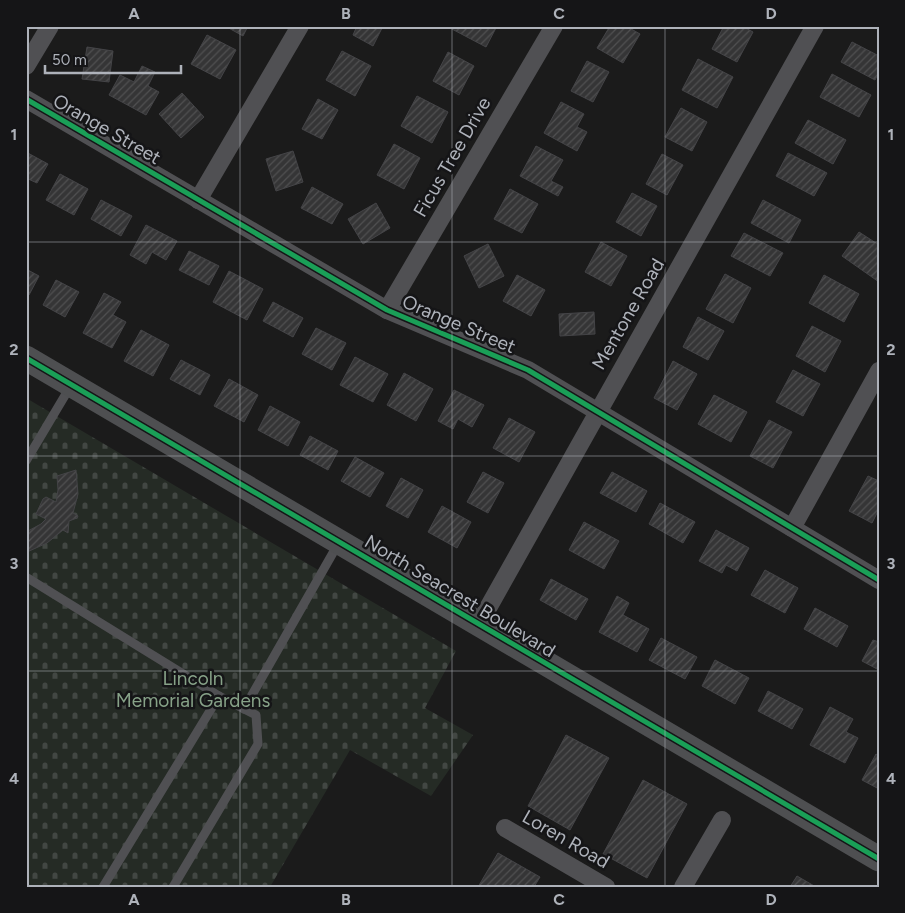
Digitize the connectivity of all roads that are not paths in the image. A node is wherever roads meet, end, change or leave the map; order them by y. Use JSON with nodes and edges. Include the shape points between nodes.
{"nodes":[{"id":1,"x":50,"y":26,"type":"edge"},
{"id":2,"x":300,"y":26,"type":"edge"},
{"id":3,"x":554,"y":26,"type":"edge"},
{"id":4,"x":815,"y":26,"type":"edge"},
{"id":5,"x":26,"y":66,"type":"edge"},
{"id":6,"x":26,"y":99,"type":"edge"},
{"id":7,"x":198,"y":200,"type":"junction"},
{"id":8,"x":387,"y":310,"type":"junction"},
{"id":9,"x":26,"y":358,"type":"edge"},
{"id":10,"x":879,"y":371,"type":"edge"},
{"id":11,"x":71,"y":384,"type":"junction"},
{"id":12,"x":598,"y":411,"type":"junction"},
{"id":13,"x":26,"y":461,"type":"edge"},
{"id":14,"x":792,"y":528,"type":"junction"},
{"id":15,"x":339,"y":542,"type":"junction"},
{"id":16,"x":26,"y":578,"type":"edge"},
{"id":17,"x":879,"y":580,"type":"edge"},
{"id":18,"x":479,"y":624,"type":"junction"},
{"id":19,"x":219,"y":696,"type":"junction"},
{"id":20,"x":244,"y":709,"type":"junction"},
{"id":21,"x":722,"y":820,"type":"dead end"},
{"id":22,"x":505,"y":828,"type":"dead end"},
{"id":23,"x":879,"y":860,"type":"edge"},
{"id":24,"x":103,"y":887,"type":"edge"},
{"id":25,"x":173,"y":887,"type":"edge"},
{"id":26,"x":606,"y":887,"type":"edge"},
{"id":27,"x":684,"y":887,"type":"edge"}],
"edges":[{"from":1,"to":5,"type":"street"},
{"from":2,"to":7,"type":"street"},
{"from":3,"to":8,"type":"street","name":"Ficus Tree Drive"},
{"from":4,"to":12,"type":"street","name":"Mentone Road"},
{"from":6,"to":7,"type":"street","name":"Orange Street"},
{"from":7,"to":8,"type":"street","name":"Orange Street"},
{"from":8,"to":12,"type":"street","name":"Orange Street","via":[[501,357]]},
{"from":9,"to":11,"type":"street","name":"North Seacrest Boulevard"},
{"from":10,"to":14,"type":"street"},
{"from":11,"to":13,"type":"lane"},
{"from":11,"to":15,"type":"street","name":"North Seacrest Boulevard"},
{"from":12,"to":14,"type":"street","name":"Orange Street"},
{"from":12,"to":18,"type":"street","name":"Mentone Road"},
{"from":14,"to":17,"type":"street","name":"Orange Street"},
{"from":15,"to":18,"type":"street","name":"North Seacrest Boulevard"},
{"from":15,"to":20,"type":"lane"},
{"from":16,"to":19,"type":"lane"},
{"from":18,"to":23,"type":"street","name":"North Seacrest Boulevard"},
{"from":19,"to":20,"type":"lane"},
{"from":19,"to":24,"type":"lane"},
{"from":20,"to":25,"type":"lane","via":[[256,715],[258,744]]},
{"from":21,"to":27,"type":"street"},
{"from":22,"to":26,"type":"street","name":"Loren Road"}]}
